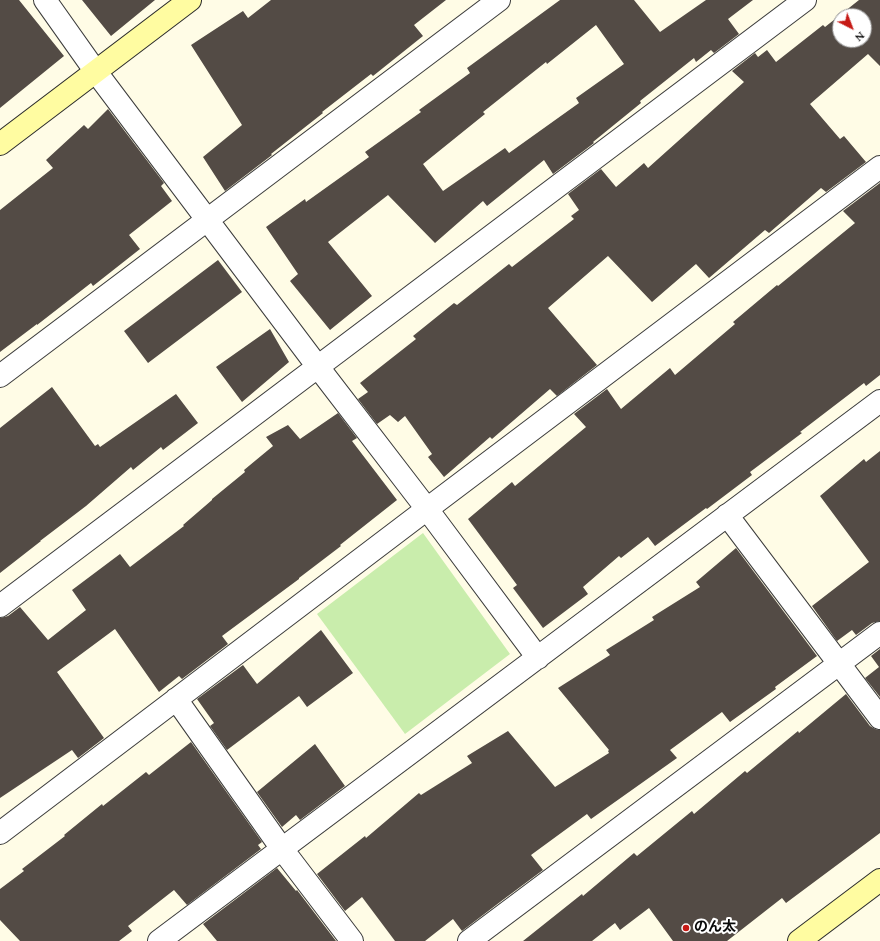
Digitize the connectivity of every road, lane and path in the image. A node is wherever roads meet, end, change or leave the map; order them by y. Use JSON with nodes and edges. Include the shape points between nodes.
{"nodes":[{"id":1,"x":44,"y":0,"type":"edge"},
{"id":2,"x":190,"y":0,"type":"edge"},
{"id":3,"x":499,"y":0,"type":"edge"},
{"id":4,"x":805,"y":0,"type":"edge"},
{"id":5,"x":96,"y":72,"type":"junction"},
{"id":6,"x":0,"y":144,"type":"edge"},
{"id":7,"x":880,"y":167,"type":"edge"},
{"id":8,"x":208,"y":220,"type":"junction"},
{"id":9,"x":318,"y":367,"type":"junction"},
{"id":10,"x":0,"y":376,"type":"edge"},
{"id":11,"x":880,"y":401,"type":"edge"},
{"id":12,"x":427,"y":509,"type":"junction"},
{"id":13,"x":727,"y":516,"type":"junction"},
{"id":14,"x":0,"y":606,"type":"edge"},
{"id":15,"x":880,"y":633,"type":"edge"},
{"id":16,"x":538,"y":658,"type":"junction"},
{"id":17,"x":839,"y":664,"type":"junction"},
{"id":18,"x":176,"y":699,"type":"junction"},
{"id":19,"x":880,"y":718,"type":"edge"},
{"id":20,"x":0,"y":833,"type":"edge"},
{"id":21,"x":282,"y":849,"type":"junction"},
{"id":22,"x":880,"y":880,"type":"edge"},
{"id":23,"x":812,"y":937,"type":"edge"},
{"id":24,"x":159,"y":941,"type":"edge"},
{"id":25,"x":352,"y":941,"type":"edge"},
{"id":26,"x":469,"y":941,"type":"edge"}],
"edges":[{"from":1,"to":5,"type":"street"},
{"from":2,"to":5,"type":"street"},
{"from":3,"to":8,"type":"street"},
{"from":4,"to":9,"type":"street"},
{"from":5,"to":6,"type":"street"},
{"from":5,"to":8,"type":"street"},
{"from":7,"to":12,"type":"street"},
{"from":8,"to":9,"type":"street"},
{"from":8,"to":10,"type":"street"},
{"from":9,"to":12,"type":"street"},
{"from":9,"to":14,"type":"street"},
{"from":11,"to":13,"type":"street"},
{"from":12,"to":16,"type":"street"},
{"from":12,"to":18,"type":"street"},
{"from":13,"to":16,"type":"street"},
{"from":13,"to":17,"type":"street"},
{"from":15,"to":17,"type":"street"},
{"from":16,"to":21,"type":"street"},
{"from":17,"to":19,"type":"street"},
{"from":17,"to":26,"type":"street"},
{"from":18,"to":20,"type":"street"},
{"from":18,"to":21,"type":"street"},
{"from":21,"to":24,"type":"street"},
{"from":21,"to":25,"type":"street"},
{"from":22,"to":23,"type":"street"}]}
